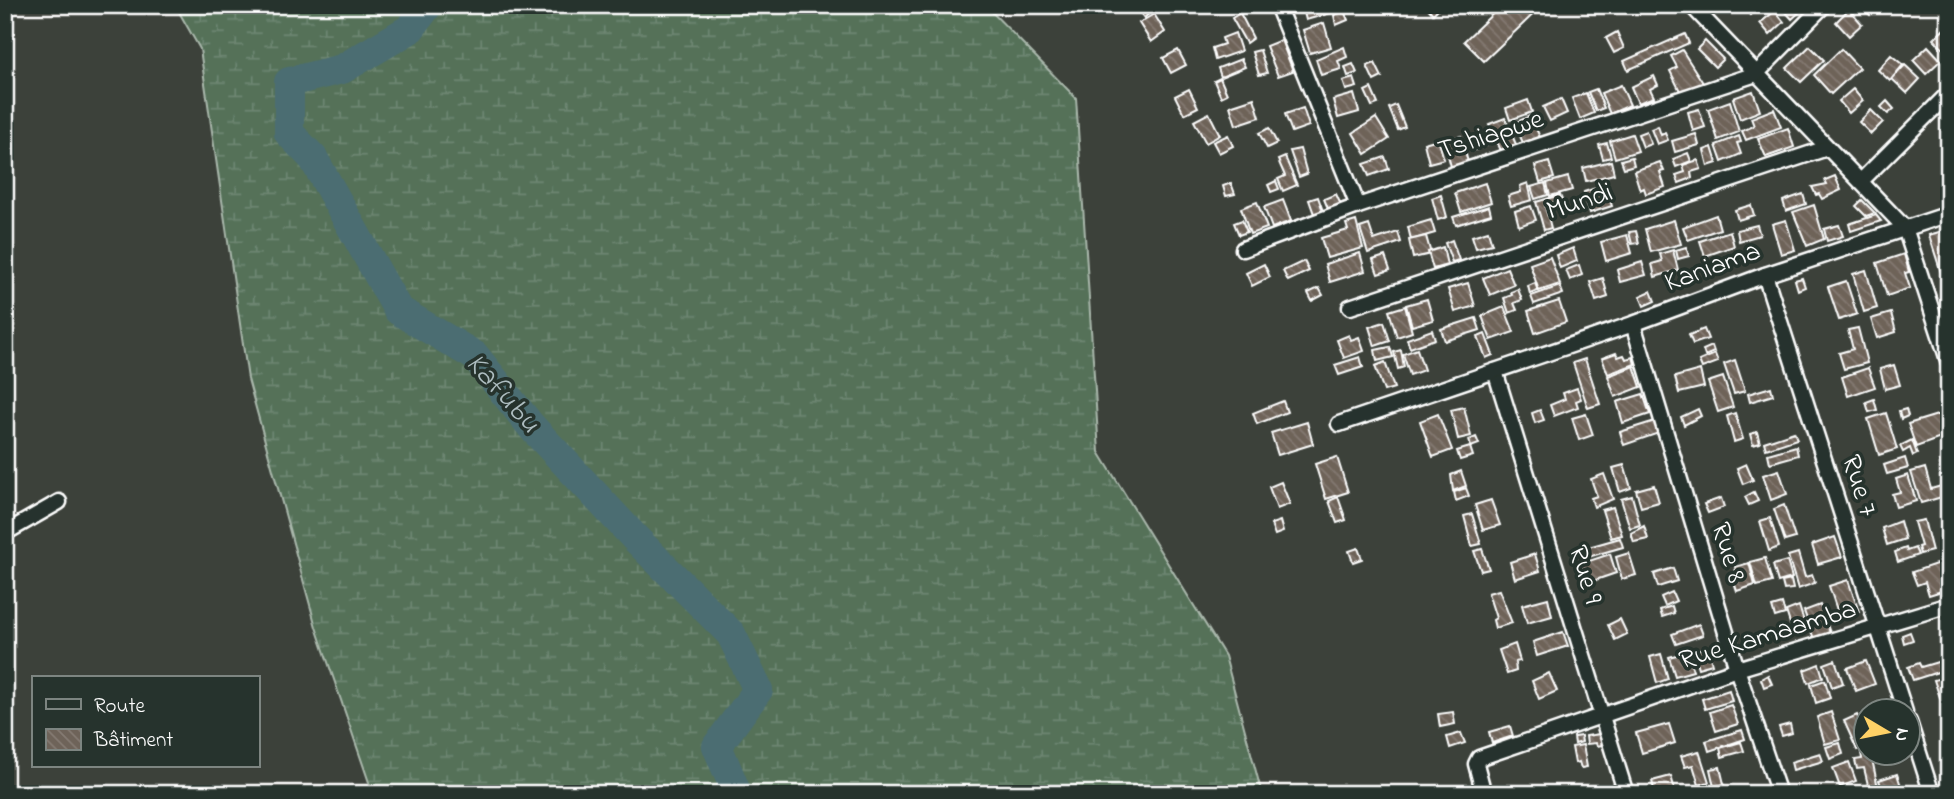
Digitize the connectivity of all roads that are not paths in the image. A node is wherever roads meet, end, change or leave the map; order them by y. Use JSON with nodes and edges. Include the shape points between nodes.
{"nodes":[{"id":1,"x":1277,"y":5,"type":"edge"},
{"id":2,"x":1691,"y":5,"type":"edge"},
{"id":3,"x":1824,"y":5,"type":"edge"},
{"id":4,"x":1756,"y":74,"type":"junction"},
{"id":5,"x":1949,"y":93,"type":"edge"},
{"id":6,"x":1827,"y":148,"type":"junction"},
{"id":7,"x":1861,"y":181,"type":"junction"},
{"id":8,"x":1358,"y":206,"type":"junction"},
{"id":9,"x":1949,"y":214,"type":"edge"},
{"id":10,"x":1905,"y":228,"type":"junction"},
{"id":11,"x":1243,"y":249,"type":"dead end"},
{"id":12,"x":1765,"y":275,"type":"junction"},
{"id":13,"x":1350,"y":307,"type":"dead end"},
{"id":14,"x":1633,"y":324,"type":"junction"},
{"id":15,"x":1949,"y":363,"type":"edge"},
{"id":16,"x":1495,"y":371,"type":"junction"},
{"id":17,"x":1339,"y":424,"type":"dead end"},
{"id":18,"x":59,"y":502,"type":"dead end"},
{"id":19,"x":5,"y":533,"type":"edge"},
{"id":20,"x":1949,"y":605,"type":"edge"},
{"id":21,"x":1878,"y":628,"type":"junction"},
{"id":22,"x":1737,"y":669,"type":"junction"},
{"id":23,"x":1900,"y":698,"type":"edge"},
{"id":24,"x":1602,"y":715,"type":"junction"},
{"id":25,"x":1923,"y":766,"type":"edge"},
{"id":26,"x":1484,"y":794,"type":"edge"},
{"id":27,"x":1626,"y":794,"type":"edge"},
{"id":28,"x":1779,"y":794,"type":"edge"},
{"id":29,"x":1932,"y":794,"type":"edge"}],
"edges":[{"from":1,"to":8,"type":"street"},
{"from":2,"to":4,"type":"street"},
{"from":3,"to":4,"type":"street"},
{"from":4,"to":6,"type":"street"},
{"from":4,"to":8,"type":"street","name":"Tshiapwe"},
{"from":5,"to":7,"type":"street"},
{"from":6,"to":7,"type":"street"},
{"from":6,"to":13,"type":"street","name":"Mundi"},
{"from":7,"to":10,"type":"street"},
{"from":8,"to":11,"type":"street","name":"Tshiapwe"},
{"from":9,"to":10,"type":"street","name":"Kaniama"},
{"from":10,"to":12,"type":"street","name":"Kaniama"},
{"from":10,"to":15,"type":"street"},
{"from":12,"to":14,"type":"street","name":"Kaniama"},
{"from":12,"to":21,"type":"street","name":"Rue 7"},
{"from":14,"to":16,"type":"street","name":"Kaniama"},
{"from":14,"to":22,"type":"street","name":"Rue 8"},
{"from":16,"to":17,"type":"street","name":"Kaniama"},
{"from":16,"to":24,"type":"street","name":"Rue 9"},
{"from":18,"to":19,"type":"street"},
{"from":20,"to":21,"type":"street","name":"Rue Kamaamba"},
{"from":21,"to":22,"type":"street","name":"Rue Kamaamba"},
{"from":21,"to":23,"type":"street","name":"Rue 7"},
{"from":22,"to":24,"type":"street","name":"Rue Kamaamba"},
{"from":22,"to":28,"type":"street","name":"Rue 8"},
{"from":24,"to":26,"type":"street","name":"Rue Kamaamba","via":[[1479,758],[1476,764]]},
{"from":24,"to":27,"type":"street","name":"Rue 9"},
{"from":25,"to":29,"type":"street"}]}
